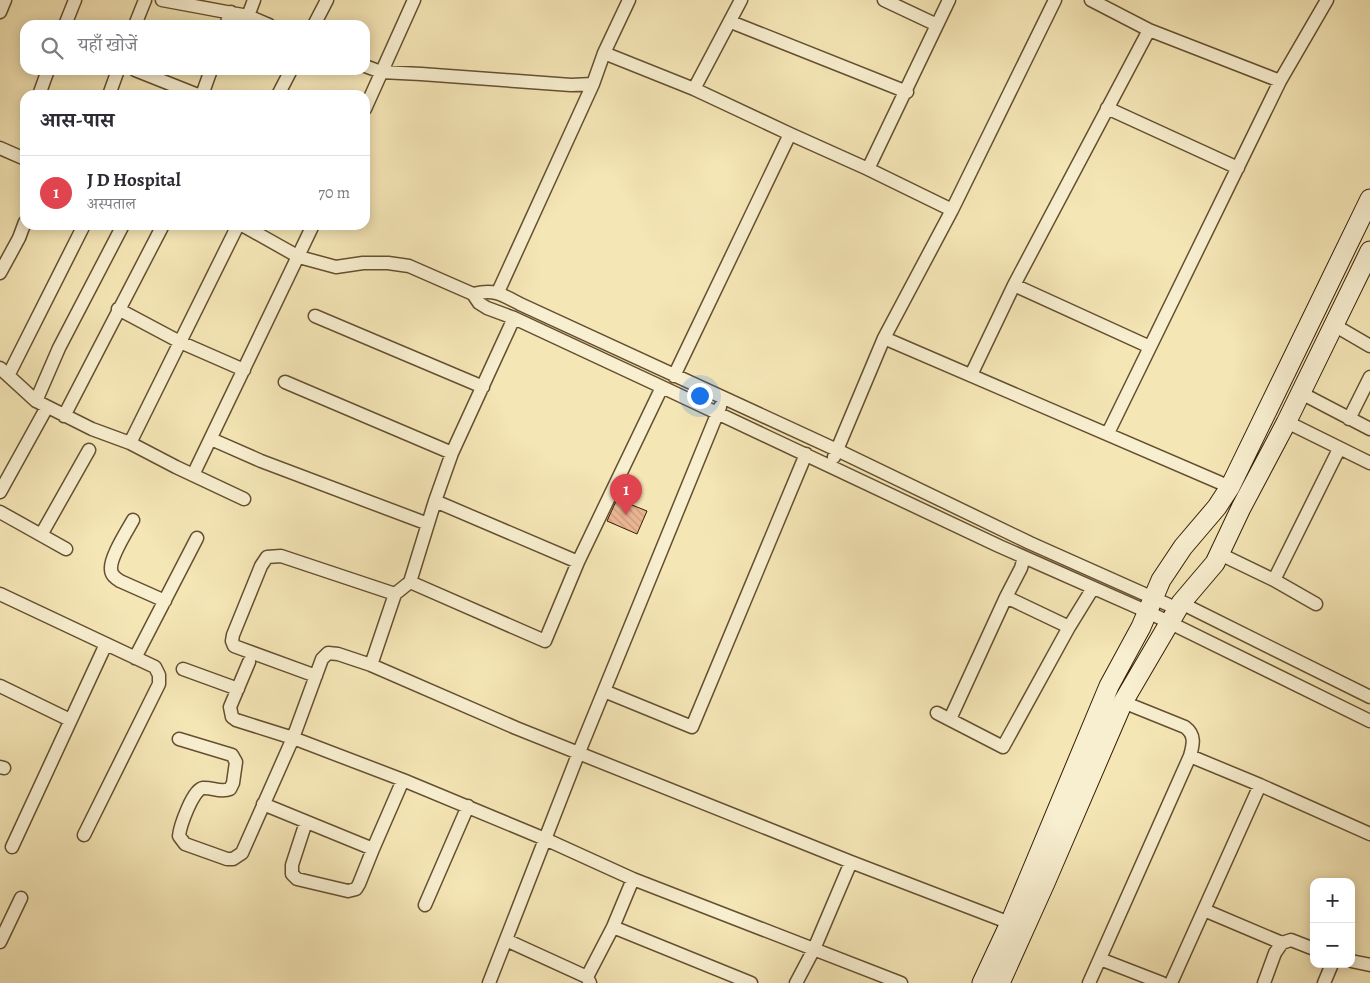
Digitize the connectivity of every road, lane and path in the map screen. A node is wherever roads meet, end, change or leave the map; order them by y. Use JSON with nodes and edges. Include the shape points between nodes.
{"nodes":[{"id":1,"x":5,"y":0,"type":"edge"},
{"id":2,"x":75,"y":0,"type":"edge"},
{"id":3,"x":144,"y":0,"type":"edge"},
{"id":4,"x":162,"y":0,"type":"edge"},
{"id":5,"x":254,"y":0,"type":"edge"},
{"id":6,"x":327,"y":0,"type":"edge"},
{"id":7,"x":414,"y":0,"type":"edge"},
{"id":8,"x":629,"y":0,"type":"edge"},
{"id":9,"x":741,"y":0,"type":"edge"},
{"id":10,"x":884,"y":0,"type":"edge"},
{"id":11,"x":949,"y":0,"type":"edge"},
{"id":12,"x":1055,"y":0,"type":"edge"},
{"id":13,"x":1091,"y":0,"type":"edge"},
{"id":14,"x":1327,"y":0,"type":"edge"},
{"id":15,"x":205,"y":4,"type":"edge"},
{"id":16,"x":0,"y":12,"type":"edge"},
{"id":17,"x":231,"y":12,"type":"junction"},
{"id":18,"x":248,"y":16,"type":"junction"},
{"id":19,"x":67,"y":20,"type":"edge"},
{"id":20,"x":137,"y":20,"type":"edge"},
{"id":21,"x":228,"y":20,"type":"edge"},
{"id":22,"x":257,"y":20,"type":"edge"},
{"id":23,"x":317,"y":20,"type":"edge"},
{"id":24,"x":731,"y":22,"type":"junction"},
{"id":25,"x":937,"y":25,"type":"junction"},
{"id":26,"x":1149,"y":30,"type":"junction"},
{"id":27,"x":604,"y":53,"type":"junction"},
{"id":28,"x":370,"y":68,"type":"edge"},
{"id":29,"x":382,"y":72,"type":"junction"},
{"id":30,"x":46,"y":75,"type":"edge"},
{"id":31,"x":116,"y":75,"type":"edge"},
{"id":32,"x":147,"y":75,"type":"edge"},
{"id":33,"x":209,"y":75,"type":"edge"},
{"id":34,"x":288,"y":75,"type":"edge"},
{"id":35,"x":1280,"y":82,"type":"junction"},
{"id":36,"x":593,"y":84,"type":"junction"},
{"id":37,"x":41,"y":90,"type":"edge"},
{"id":38,"x":110,"y":90,"type":"edge"},
{"id":39,"x":185,"y":90,"type":"edge"},
{"id":40,"x":204,"y":90,"type":"edge"},
{"id":41,"x":281,"y":90,"type":"edge"},
{"id":42,"x":694,"y":90,"type":"junction"},
{"id":43,"x":906,"y":92,"type":"junction"},
{"id":44,"x":370,"y":98,"type":"edge"},
{"id":45,"x":1107,"y":108,"type":"junction"},
{"id":46,"x":790,"y":134,"type":"junction"},
{"id":47,"x":0,"y":148,"type":"edge"},
{"id":48,"x":20,"y":157,"type":"edge"},
{"id":49,"x":1238,"y":168,"type":"junction"},
{"id":50,"x":868,"y":169,"type":"junction"},
{"id":51,"x":1370,"y":199,"type":"edge"},
{"id":52,"x":952,"y":210,"type":"junction"},
{"id":53,"x":22,"y":230,"type":"edge"},
{"id":54,"x":81,"y":230,"type":"edge"},
{"id":55,"x":120,"y":230,"type":"edge"},
{"id":56,"x":160,"y":230,"type":"edge"},
{"id":57,"x":237,"y":230,"type":"edge"},
{"id":58,"x":249,"y":230,"type":"edge"},
{"id":59,"x":311,"y":230,"type":"edge"},
{"id":60,"x":1350,"y":239,"type":"junction"},
{"id":61,"x":1370,"y":250,"type":"edge"},
{"id":62,"x":299,"y":257,"type":"junction"},
{"id":63,"x":0,"y":273,"type":"edge"},
{"id":64,"x":1014,"y":285,"type":"junction"},
{"id":65,"x":498,"y":292,"type":"junction"},
{"id":66,"x":473,"y":294,"type":"junction"},
{"id":67,"x":118,"y":309,"type":"junction"},
{"id":68,"x":315,"y":316,"type":"dead end"},
{"id":69,"x":514,"y":318,"type":"junction"},
{"id":70,"x":1334,"y":325,"type":"junction"},
{"id":71,"x":884,"y":338,"type":"junction"},
{"id":72,"x":180,"y":342,"type":"junction"},
{"id":73,"x":1370,"y":346,"type":"edge"},
{"id":74,"x":1150,"y":347,"type":"junction"},
{"id":75,"x":244,"y":370,"type":"junction"},
{"id":76,"x":4,"y":371,"type":"edge"},
{"id":77,"x":972,"y":375,"type":"junction"},
{"id":78,"x":674,"y":376,"type":"junction"},
{"id":79,"x":1370,"y":377,"type":"edge"},
{"id":80,"x":285,"y":382,"type":"dead end"},
{"id":81,"x":662,"y":387,"type":"junction"},
{"id":82,"x":483,"y":388,"type":"junction"},
{"id":83,"x":1301,"y":393,"type":"junction"},
{"id":84,"x":724,"y":398,"type":"junction"},
{"id":85,"x":41,"y":404,"type":"junction"},
{"id":86,"x":716,"y":413,"type":"junction"},
{"id":87,"x":64,"y":416,"type":"junction"},
{"id":88,"x":1349,"y":419,"type":"junction"},
{"id":89,"x":1286,"y":423,"type":"junction"},
{"id":90,"x":1370,"y":429,"type":"edge"},
{"id":91,"x":1108,"y":433,"type":"junction"},
{"id":92,"x":211,"y":438,"type":"junction"},
{"id":93,"x":130,"y":442,"type":"junction"},
{"id":94,"x":1339,"y":449,"type":"junction"},
{"id":95,"x":89,"y":450,"type":"dead end"},
{"id":96,"x":836,"y":450,"type":"junction"},
{"id":97,"x":452,"y":453,"type":"junction"},
{"id":98,"x":806,"y":454,"type":"junction"},
{"id":99,"x":1370,"y":463,"type":"edge"},
{"id":100,"x":830,"y":466,"type":"junction"},
{"id":101,"x":193,"y":475,"type":"junction"},
{"id":102,"x":1230,"y":487,"type":"junction"},
{"id":103,"x":0,"y":492,"type":"edge"},
{"id":104,"x":244,"y":499,"type":"dead end"},
{"id":105,"x":435,"y":500,"type":"junction"},
{"id":106,"x":0,"y":512,"type":"edge"},
{"id":107,"x":133,"y":520,"type":"dead end"},
{"id":108,"x":428,"y":524,"type":"junction"},
{"id":109,"x":41,"y":535,"type":"junction"},
{"id":110,"x":197,"y":538,"type":"dead end"},
{"id":111,"x":66,"y":549,"type":"dead end"},
{"id":112,"x":1220,"y":554,"type":"junction"},
{"id":113,"x":1024,"y":557,"type":"junction"},
{"id":114,"x":578,"y":562,"type":"junction"},
{"id":115,"x":1274,"y":580,"type":"junction"},
{"id":116,"x":410,"y":582,"type":"junction"},
{"id":117,"x":1093,"y":588,"type":"junction"},
{"id":118,"x":0,"y":594,"type":"edge"},
{"id":119,"x":395,"y":594,"type":"junction"},
{"id":120,"x":1006,"y":597,"type":"junction"},
{"id":121,"x":165,"y":602,"type":"junction"},
{"id":122,"x":1151,"y":604,"type":"junction"},
{"id":123,"x":1316,"y":604,"type":"dead end"},
{"id":124,"x":1177,"y":611,"type":"junction"},
{"id":125,"x":1068,"y":627,"type":"junction"},
{"id":126,"x":106,"y":644,"type":"junction"},
{"id":127,"x":135,"y":658,"type":"junction"},
{"id":128,"x":248,"y":662,"type":"dead end"},
{"id":129,"x":371,"y":665,"type":"junction"},
{"id":130,"x":183,"y":669,"type":"dead end"},
{"id":131,"x":316,"y":676,"type":"junction"},
{"id":132,"x":0,"y":686,"type":"edge"},
{"id":133,"x":238,"y":689,"type":"junction"},
{"id":134,"x":604,"y":691,"type":"junction"},
{"id":135,"x":1370,"y":697,"type":"edge"},
{"id":136,"x":1123,"y":702,"type":"junction"},
{"id":137,"x":937,"y":713,"type":"dead end"},
{"id":138,"x":950,"y":719,"type":"junction"},
{"id":139,"x":70,"y":720,"type":"junction"},
{"id":140,"x":1370,"y":721,"type":"edge"},
{"id":141,"x":293,"y":738,"type":"junction"},
{"id":142,"x":179,"y":739,"type":"dead end"},
{"id":143,"x":579,"y":752,"type":"junction"},
{"id":144,"x":1190,"y":756,"type":"junction"},
{"id":145,"x":403,"y":780,"type":"junction"},
{"id":146,"x":1260,"y":785,"type":"junction"},
{"id":147,"x":263,"y":804,"type":"junction"},
{"id":148,"x":468,"y":806,"type":"junction"},
{"id":149,"x":306,"y":822,"type":"junction"},
{"id":150,"x":1370,"y":834,"type":"edge"},
{"id":151,"x":84,"y":835,"type":"dead end"},
{"id":152,"x":545,"y":839,"type":"junction"},
{"id":153,"x":12,"y":847,"type":"dead end"},
{"id":154,"x":373,"y":850,"type":"junction"},
{"id":155,"x":851,"y":862,"type":"junction"},
{"id":156,"x":633,"y":879,"type":"junction"},
{"id":157,"x":21,"y":898,"type":"dead end"},
{"id":158,"x":425,"y":905,"type":"dead end"},
{"id":159,"x":1204,"y":910,"type":"junction"},
{"id":160,"x":1010,"y":923,"type":"junction"},
{"id":161,"x":613,"y":927,"type":"junction"},
{"id":162,"x":506,"y":940,"type":"junction"},
{"id":163,"x":0,"y":942,"type":"edge"},
{"id":164,"x":1282,"y":943,"type":"junction"},
{"id":165,"x":1310,"y":947,"type":"edge"},
{"id":166,"x":814,"y":949,"type":"junction"},
{"id":167,"x":1100,"y":959,"type":"junction"},
{"id":168,"x":1355,"y":962,"type":"edge"},
{"id":169,"x":1370,"y":966,"type":"edge"},
{"id":170,"x":1330,"y":968,"type":"edge"},
{"id":171,"x":588,"y":980,"type":"edge"},
{"id":172,"x":489,"y":983,"type":"edge"},
{"id":173,"x":751,"y":983,"type":"edge"},
{"id":174,"x":796,"y":983,"type":"edge"},
{"id":175,"x":901,"y":983,"type":"edge"},
{"id":176,"x":982,"y":983,"type":"edge"},
{"id":177,"x":1000,"y":983,"type":"edge"},
{"id":178,"x":1089,"y":983,"type":"edge"},
{"id":179,"x":1162,"y":983,"type":"edge"},
{"id":180,"x":1171,"y":983,"type":"edge"},
{"id":181,"x":1264,"y":983,"type":"edge"},
{"id":182,"x":1324,"y":983,"type":"edge"}],
"edges":[{"from":1,"to":16,"type":"street"},
{"from":2,"to":19,"type":"street"},
{"from":3,"to":20,"type":"street"},
{"from":4,"to":15,"type":"street"},
{"from":5,"to":18,"type":"street"},
{"from":6,"to":23,"type":"street"},
{"from":7,"to":29,"type":"street"},
{"from":8,"to":27,"type":"street"},
{"from":9,"to":24,"type":"street"},
{"from":10,"to":25,"type":"street"},
{"from":11,"to":25,"type":"street"},
{"from":12,"to":52,"type":"street"},
{"from":13,"to":26,"type":"street"},
{"from":14,"to":35,"type":"street"},
{"from":15,"to":17,"type":"street"},
{"from":17,"to":18,"type":"street"},
{"from":17,"to":21,"type":"street"},
{"from":18,"to":22,"type":"street"},
{"from":24,"to":42,"type":"street"},
{"from":24,"to":43,"type":"street"},
{"from":25,"to":43,"type":"street"},
{"from":26,"to":35,"type":"street"},
{"from":26,"to":45,"type":"street"},
{"from":27,"to":36,"type":"street"},
{"from":27,"to":42,"type":"street"},
{"from":28,"to":29,"type":"street"},
{"from":29,"to":36,"type":"street","via":[[572,86]]},
{"from":29,"to":44,"type":"street"},
{"from":30,"to":37,"type":"street"},
{"from":31,"to":38,"type":"street"},
{"from":32,"to":39,"type":"street"},
{"from":33,"to":40,"type":"street"},
{"from":34,"to":41,"type":"street"},
{"from":35,"to":49,"type":"street"},
{"from":36,"to":65,"type":"street"},
{"from":42,"to":46,"type":"street"},
{"from":43,"to":50,"type":"street"},
{"from":45,"to":49,"type":"street"},
{"from":45,"to":64,"type":"street"},
{"from":46,"to":50,"type":"street"},
{"from":46,"to":78,"type":"street"},
{"from":47,"to":48,"type":"street"},
{"from":49,"to":74,"type":"street"},
{"from":50,"to":52,"type":"street"},
{"from":51,"to":60,"type":"street"},
{"from":52,"to":71,"type":"street"},
{"from":53,"to":63,"type":"street"},
{"from":54,"to":76,"type":"street"},
{"from":55,"to":85,"type":"street","via":[[58,348]]},
{"from":56,"to":67,"type":"street"},
{"from":57,"to":72,"type":"street"},
{"from":58,"to":62,"type":"street"},
{"from":59,"to":62,"type":"street"},
{"from":60,"to":61,"type":"street"},
{"from":60,"to":102,"type":"street"},
{"from":61,"to":70,"type":"street"},
{"from":62,"to":66,"type":"street","via":[[336,267],[363,263],[409,266]]},
{"from":62,"to":75,"type":"street"},
{"from":64,"to":74,"type":"street"},
{"from":64,"to":77,"type":"street"},
{"from":65,"to":66,"type":"street"},
{"from":65,"to":78,"type":"street"},
{"from":66,"to":69,"type":"street","via":[[478,303]]},
{"from":67,"to":72,"type":"street"},
{"from":67,"to":87,"type":"street"},
{"from":68,"to":82,"type":"street"},
{"from":69,"to":81,"type":"street"},
{"from":69,"to":82,"type":"street"},
{"from":70,"to":73,"type":"street"},
{"from":70,"to":83,"type":"street"},
{"from":71,"to":77,"type":"street"},
{"from":71,"to":96,"type":"street"},
{"from":72,"to":75,"type":"street"},
{"from":72,"to":93,"type":"street"},
{"from":74,"to":91,"type":"street"},
{"from":75,"to":92,"type":"street"},
{"from":76,"to":85,"type":"street"},
{"from":77,"to":91,"type":"street"},
{"from":78,"to":84,"type":"street"},
{"from":79,"to":88,"type":"street"},
{"from":80,"to":97,"type":"street"},
{"from":81,"to":86,"type":"street"},
{"from":81,"to":114,"type":"street"},
{"from":82,"to":97,"type":"street"},
{"from":83,"to":88,"type":"street"},
{"from":83,"to":89,"type":"street"},
{"from":84,"to":86,"type":"street"},
{"from":84,"to":96,"type":"street"},
{"from":85,"to":87,"type":"street"},
{"from":85,"to":103,"type":"street"},
{"from":86,"to":98,"type":"street"},
{"from":86,"to":134,"type":"street"},
{"from":87,"to":93,"type":"street"},
{"from":88,"to":90,"type":"street"},
{"from":89,"to":94,"type":"street"},
{"from":89,"to":112,"type":"street"},
{"from":91,"to":102,"type":"street"},
{"from":92,"to":101,"type":"street"},
{"from":92,"to":108,"type":"street","via":[[261,461]]},
{"from":93,"to":101,"type":"street"},
{"from":94,"to":99,"type":"street"},
{"from":94,"to":115,"type":"street"},
{"from":95,"to":109,"type":"street"},
{"from":96,"to":100,"type":"street"},
{"from":96,"to":122,"type":"street"},
{"from":97,"to":105,"type":"street"},
{"from":98,"to":100,"type":"street"},
{"from":98,"to":134,"type":"street","via":[[692,727]]},
{"from":100,"to":113,"type":"street"},
{"from":101,"to":104,"type":"street"},
{"from":102,"to":122,"type":"street","via":[[1183,547],[1161,580]]},
{"from":105,"to":108,"type":"street"},
{"from":105,"to":114,"type":"street"},
{"from":106,"to":109,"type":"street"},
{"from":107,"to":121,"type":"street","via":[[111,570],[120,581]]},
{"from":108,"to":116,"type":"street"},
{"from":109,"to":111,"type":"street"},
{"from":110,"to":121,"type":"street"},
{"from":112,"to":115,"type":"street"},
{"from":112,"to":124,"type":"street"},
{"from":113,"to":117,"type":"street"},
{"from":113,"to":120,"type":"street"},
{"from":114,"to":116,"type":"street","via":[[545,641]]},
{"from":115,"to":123,"type":"street"},
{"from":116,"to":119,"type":"street"},
{"from":117,"to":122,"type":"street"},
{"from":117,"to":125,"type":"street"},
{"from":118,"to":126,"type":"street"},
{"from":119,"to":129,"type":"street"},
{"from":119,"to":131,"type":"street","via":[[281,556],[267,557],[233,635],[234,646]]},
{"from":120,"to":125,"type":"street"},
{"from":120,"to":138,"type":"street"},
{"from":121,"to":127,"type":"street"},
{"from":122,"to":124,"type":"street"},
{"from":122,"to":160,"type":"street","via":[[1109,686]]},
{"from":124,"to":135,"type":"street"},
{"from":124,"to":136,"type":"street"},
{"from":124,"to":140,"type":"street"},
{"from":125,"to":138,"type":"street","via":[[1003,747]]},
{"from":126,"to":127,"type":"street"},
{"from":126,"to":139,"type":"street"},
{"from":127,"to":151,"type":"street","via":[[155,667],[159,684]]},
{"from":128,"to":133,"type":"street"},
{"from":129,"to":131,"type":"street","via":[[328,653],[322,659]]},
{"from":129,"to":143,"type":"street"},
{"from":130,"to":133,"type":"street"},
{"from":131,"to":141,"type":"street"},
{"from":132,"to":139,"type":"street"},
{"from":133,"to":141,"type":"street","via":[[230,707],[232,717]]},
{"from":134,"to":143,"type":"street"},
{"from":136,"to":144,"type":"street","via":[[1190,731],[1193,742]]},
{"from":136,"to":177,"type":"street"},
{"from":137,"to":138,"type":"street"},
{"from":139,"to":153,"type":"street"},
{"from":141,"to":145,"type":"street"},
{"from":141,"to":147,"type":"street"},
{"from":142,"to":147,"type":"street","via":[[232,755],[236,762],[230,789],[203,788],[194,793],[179,832],[185,844],[233,859],[242,853]]},
{"from":143,"to":152,"type":"street"},
{"from":143,"to":155,"type":"street"},
{"from":144,"to":146,"type":"street"},
{"from":144,"to":167,"type":"street"},
{"from":145,"to":148,"type":"street"},
{"from":145,"to":154,"type":"street"},
{"from":146,"to":150,"type":"street"},
{"from":146,"to":159,"type":"street"},
{"from":147,"to":149,"type":"street"},
{"from":148,"to":152,"type":"street"},
{"from":148,"to":158,"type":"street"},
{"from":149,"to":154,"type":"street"},
{"from":149,"to":154,"type":"street","via":[[292,864],[292,874],[297,879],[348,891],[356,889]]},
{"from":152,"to":156,"type":"street"},
{"from":152,"to":162,"type":"street"},
{"from":155,"to":160,"type":"street"},
{"from":155,"to":166,"type":"street"},
{"from":156,"to":161,"type":"street"},
{"from":156,"to":166,"type":"street"},
{"from":157,"to":163,"type":"street"},
{"from":159,"to":164,"type":"street"},
{"from":159,"to":180,"type":"street"},
{"from":160,"to":176,"type":"street"},
{"from":161,"to":171,"type":"street"},
{"from":161,"to":173,"type":"street"},
{"from":162,"to":171,"type":"street"},
{"from":162,"to":172,"type":"street"},
{"from":164,"to":165,"type":"street","via":[[1291,940]]},
{"from":164,"to":181,"type":"street"},
{"from":166,"to":174,"type":"street"},
{"from":166,"to":175,"type":"street"},
{"from":167,"to":178,"type":"street"},
{"from":167,"to":179,"type":"street"},
{"from":168,"to":169,"type":"street"},
{"from":170,"to":182,"type":"street"}]}
